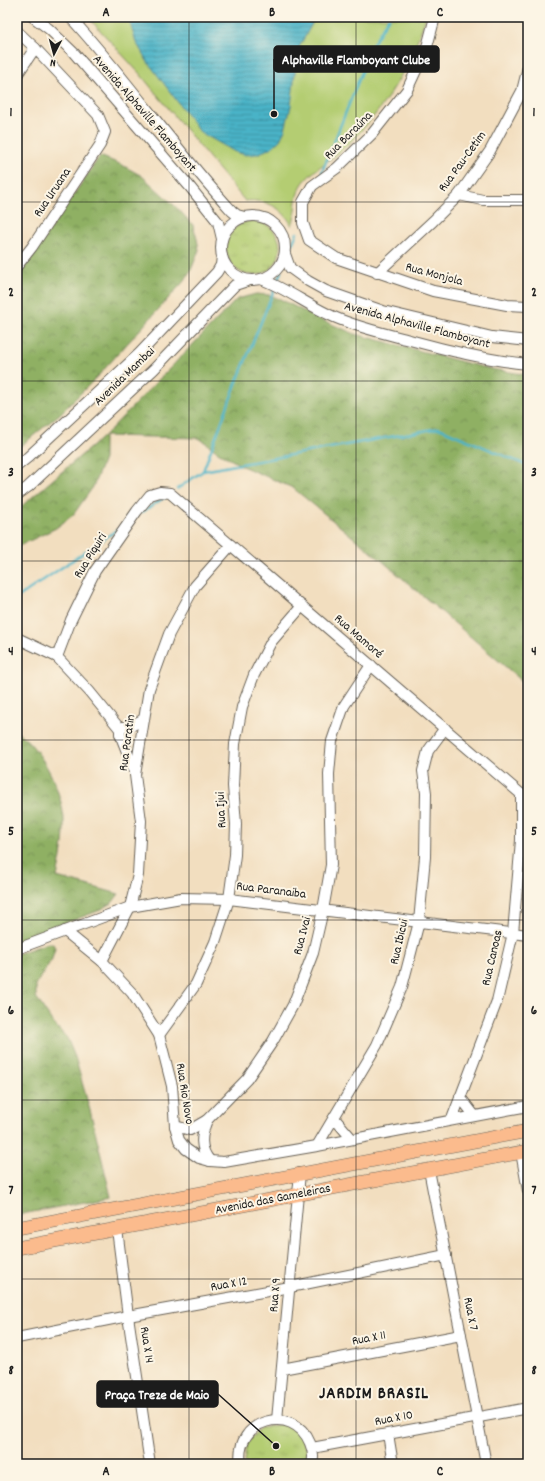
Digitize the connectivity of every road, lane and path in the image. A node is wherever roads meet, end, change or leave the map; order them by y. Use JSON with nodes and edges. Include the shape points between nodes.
{"nodes":[{"id":1,"x":33,"y":17,"type":"edge"},
{"id":2,"x":70,"y":17,"type":"edge"},
{"id":3,"x":436,"y":17,"type":"edge"},
{"id":4,"x":17,"y":31,"type":"edge"},
{"id":5,"x":35,"y":48,"type":"junction"},
{"id":6,"x":528,"y":67,"type":"edge"},
{"id":7,"x":17,"y":75,"type":"edge"},
{"id":8,"x":525,"y":91,"type":"edge"},
{"id":9,"x":459,"y":195,"type":"junction"},
{"id":10,"x":528,"y":200,"type":"edge"},
{"id":11,"x":245,"y":217,"type":"junction"},
{"id":12,"x":222,"y":239,"type":"junction"},
{"id":13,"x":285,"y":254,"type":"junction"},
{"id":14,"x":222,"y":256,"type":"junction"},
{"id":15,"x":336,"y":258,"type":"joint"},
{"id":16,"x":17,"y":266,"type":"edge"},
{"id":17,"x":377,"y":272,"type":"junction"},
{"id":18,"x":261,"y":279,"type":"junction"},
{"id":19,"x":250,"y":280,"type":"junction"},
{"id":20,"x":528,"y":306,"type":"edge"},
{"id":21,"x":528,"y":341,"type":"edge"},
{"id":22,"x":528,"y":364,"type":"edge"},
{"id":23,"x":17,"y":466,"type":"edge"},
{"id":24,"x":170,"y":493,"type":"joint"},
{"id":25,"x":17,"y":495,"type":"edge"},
{"id":26,"x":230,"y":544,"type":"junction"},
{"id":27,"x":302,"y":606,"type":"junction"},
{"id":28,"x":17,"y":638,"type":"edge"},
{"id":29,"x":57,"y":657,"type":"junction"},
{"id":30,"x":371,"y":665,"type":"junction"},
{"id":31,"x":144,"y":719,"type":"junction"},
{"id":32,"x":445,"y":728,"type":"junction"},
{"id":33,"x":120,"y":730,"type":"junction"},
{"id":34,"x":136,"y":775,"type":"junction"},
{"id":35,"x":525,"y":797,"type":"edge"},
{"id":36,"x":525,"y":840,"type":"edge"},
{"id":37,"x":229,"y":899,"type":"junction"},
{"id":38,"x":130,"y":907,"type":"junction"},
{"id":39,"x":324,"y":910,"type":"junction"},
{"id":40,"x":418,"y":922,"type":"junction"},
{"id":41,"x":65,"y":931,"type":"junction"},
{"id":42,"x":514,"y":933,"type":"junction"},
{"id":43,"x":528,"y":934,"type":"edge"},
{"id":44,"x":17,"y":949,"type":"edge"},
{"id":45,"x":102,"y":961,"type":"junction"},
{"id":46,"x":172,"y":1017,"type":"junction"},
{"id":47,"x":149,"y":1020,"type":"junction"},
{"id":48,"x":159,"y":1035,"type":"junction"},
{"id":49,"x":460,"y":1097,"type":"junction"},
{"id":50,"x":528,"y":1106,"type":"edge"},
{"id":51,"x":474,"y":1115,"type":"junction"},
{"id":52,"x":334,"y":1118,"type":"junction"},
{"id":53,"x":452,"y":1119,"type":"junction"},
{"id":54,"x":207,"y":1120,"type":"junction"},
{"id":55,"x":175,"y":1126,"type":"junction"},
{"id":56,"x":528,"y":1131,"type":"edge"},
{"id":57,"x":352,"y":1139,"type":"junction"},
{"id":58,"x":317,"y":1146,"type":"junction"},
{"id":59,"x":524,"y":1151,"type":"edge"},
{"id":60,"x":210,"y":1161,"type":"junction"},
{"id":61,"x":429,"y":1170,"type":"junction"},
{"id":62,"x":300,"y":1173,"type":"junction"},
{"id":63,"x":528,"y":1190,"type":"edge"},
{"id":64,"x":298,"y":1195,"type":"junction"},
{"id":65,"x":17,"y":1228,"type":"edge"},
{"id":66,"x":117,"y":1229,"type":"junction"},
{"id":67,"x":17,"y":1248,"type":"edge"},
{"id":68,"x":446,"y":1255,"type":"junction"},
{"id":69,"x":290,"y":1287,"type":"junction"},
{"id":70,"x":128,"y":1316,"type":"junction"},
{"id":71,"x":461,"y":1335,"type":"junction"},
{"id":72,"x":17,"y":1338,"type":"edge"},
{"id":73,"x":282,"y":1369,"type":"junction"},
{"id":74,"x":528,"y":1408,"type":"edge"},
{"id":75,"x":477,"y":1417,"type":"junction"},
{"id":76,"x":277,"y":1420,"type":"junction"},
{"id":77,"x":388,"y":1434,"type":"junction"},
{"id":78,"x":312,"y":1448,"type":"junction"},
{"id":79,"x":150,"y":1464,"type":"edge"},
{"id":80,"x":238,"y":1464,"type":"edge"},
{"id":81,"x":312,"y":1464,"type":"edge"},
{"id":82,"x":393,"y":1464,"type":"edge"},
{"id":83,"x":486,"y":1464,"type":"edge"}],
"edges":[{"from":1,"to":12,"type":"street","name":"Avenida Alphaville Flamboyant","via":[[74,53],[190,188],[218,222]]},
{"from":2,"to":11,"type":"street","name":"Avenida Alphaville Flamboyant","via":[[98,47],[202,179],[232,211]]},
{"from":3,"to":15,"type":"street","name":"Rua Baraúna","via":[[407,90],[372,134],[337,168],[312,186],[303,202],[302,223],[309,240]]},
{"from":4,"to":5,"type":"street"},
{"from":5,"to":7,"type":"street"},
{"from":5,"to":16,"type":"street","name":"Rua Uruana","via":[[98,115],[105,132],[100,145]]},
{"from":6,"to":8,"type":"street","name":"Rua Pau-Cetim"},
{"from":8,"to":9,"type":"street","name":"Rua Pau-Cetim","via":[[490,151]]},
{"from":9,"to":10,"type":"street","via":[[483,200]]},
{"from":9,"to":17,"type":"street","name":"Rua Pau-Cetim"},
{"from":11,"to":12,"type":"street","via":[[235,221]]},
{"from":11,"to":13,"type":"street","via":[[256,216],[276,225],[285,243]]},
{"from":12,"to":14,"type":"street"},
{"from":13,"to":18,"type":"street","via":[[281,265],[271,275]]},
{"from":13,"to":21,"type":"street","name":"Avenida Alphaville Flamboyant","via":[[290,268],[326,291],[382,311],[492,337]]},
{"from":14,"to":19,"type":"street","via":[[230,271]]},
{"from":14,"to":23,"type":"street","name":"Avenida Mambai","via":[[217,272],[139,354]]},
{"from":15,"to":17,"type":"street","name":"Rua Monjola"},
{"from":17,"to":20,"type":"street","name":"Rua Monjola","via":[[433,291],[507,305]]},
{"from":18,"to":19,"type":"street"},
{"from":18,"to":22,"type":"street","name":"Avenida Alphaville Flamboyant","via":[[311,306],[356,326],[453,352],[490,360]]},
{"from":19,"to":25,"type":"street","name":"Avenida Mambai","via":[[236,285],[154,368]]},
{"from":24,"to":26,"type":"street","name":"Rua Mamoré"},
{"from":24,"to":29,"type":"street","name":"Rua Piquiri","via":[[150,495],[95,571],[71,620]]},
{"from":26,"to":27,"type":"street","name":"Rua Mamoré"},
{"from":26,"to":31,"type":"street","name":"Rua Paratin","via":[[195,586],[170,634],[150,689]]},
{"from":27,"to":30,"type":"street","name":"Rua Mamoré"},
{"from":27,"to":37,"type":"street","name":"Rua Ijui","via":[[271,642],[254,675],[242,707],[235,744],[235,855]]},
{"from":28,"to":29,"type":"street"},
{"from":29,"to":33,"type":"street","via":[[90,692]]},
{"from":30,"to":32,"type":"street","name":"Rua Mamoré"},
{"from":30,"to":39,"type":"street","name":"Rua Ivai","via":[[344,706],[332,741],[329,774],[332,865]]},
{"from":31,"to":33,"type":"street"},
{"from":31,"to":34,"type":"street","name":"Rua Paratin"},
{"from":32,"to":35,"type":"street","name":"Rua Mamoré"},
{"from":32,"to":40,"type":"street","name":"Rua Ibicui","via":[[428,751],[424,771],[425,857]]},
{"from":33,"to":34,"type":"street"},
{"from":34,"to":38,"type":"street","name":"Rua Paratin","via":[[141,821],[138,875]]},
{"from":35,"to":36,"type":"street","name":"Rua Canoas"},
{"from":36,"to":42,"type":"street","name":"Rua Canoas"},
{"from":37,"to":38,"type":"street","name":"Rua Paranaiba","via":[[182,898]]},
{"from":37,"to":39,"type":"street","name":"Rua Paranaiba"},
{"from":37,"to":46,"type":"street","name":"Rua Ijui","via":[[215,942],[196,984]]},
{"from":38,"to":41,"type":"street","name":"Rua Paranaiba"},
{"from":38,"to":45,"type":"street","name":"Rua Paratin"},
{"from":39,"to":40,"type":"street","name":"Rua Paranaiba"},
{"from":39,"to":54,"type":"street","name":"Rua Ivai","via":[[313,953],[293,1006],[247,1079]]},
{"from":40,"to":42,"type":"street","name":"Rua Paranaiba"},
{"from":40,"to":52,"type":"street","name":"Rua Ibicui","via":[[402,987],[378,1045]]},
{"from":41,"to":44,"type":"street","name":"Rua Paranaiba"},
{"from":41,"to":45,"type":"street","name":"Rua Rio Novo"},
{"from":42,"to":43,"type":"street","name":"Rua Paranaiba"},
{"from":42,"to":49,"type":"street","name":"Rua Canoas","via":[[497,1000]]},
{"from":45,"to":47,"type":"street","name":"Rua Rio Novo","via":[[132,993]]},
{"from":46,"to":47,"type":"street"},
{"from":46,"to":48,"type":"street","name":"Rua Ijui"},
{"from":47,"to":48,"type":"street","name":"Rua Rio Novo"},
{"from":48,"to":55,"type":"street","name":"Rua Rio Novo","via":[[172,1086]]},
{"from":49,"to":51,"type":"street"},
{"from":49,"to":53,"type":"street","name":"Rua Canoas"},
{"from":50,"to":51,"type":"street","name":"Rua Rio Novo"},
{"from":51,"to":53,"type":"street","name":"Rua Rio Novo"},
{"from":52,"to":57,"type":"street"},
{"from":52,"to":58,"type":"street","name":"Rua Ibicui"},
{"from":53,"to":57,"type":"street","name":"Rua Rio Novo"},
{"from":54,"to":55,"type":"street","name":"Rua Ivai","via":[[190,1130]]},
{"from":54,"to":60,"type":"street","via":[[202,1143],[204,1153]]},
{"from":55,"to":60,"type":"street","name":"Rua Rio Novo","via":[[179,1140],[186,1149],[199,1158]]},
{"from":56,"to":62,"type":"main road","name":"Avenida das Gameleiras"},
{"from":57,"to":58,"type":"street","name":"Rua Rio Novo"},
{"from":58,"to":60,"type":"street","name":"Rua Rio Novo","via":[[224,1162]]},
{"from":59,"to":61,"type":"main road","name":"Avenida das Gameleiras"},
{"from":59,"to":63,"type":"street"},
{"from":61,"to":64,"type":"main road","name":"Avenida das Gameleiras"},
{"from":61,"to":68,"type":"street","name":"Rua X 7"},
{"from":62,"to":64,"type":"street","name":"Rua X 9"},
{"from":62,"to":65,"type":"main road","name":"Avenida das Gameleiras"},
{"from":64,"to":66,"type":"main road","name":"Avenida das Gameleiras"},
{"from":64,"to":69,"type":"street","name":"Rua X 9"},
{"from":66,"to":67,"type":"main road","name":"Avenida das Gameleiras"},
{"from":66,"to":70,"type":"street","name":"Rua X 14"},
{"from":68,"to":69,"type":"street","name":"Rua X 12"},
{"from":68,"to":71,"type":"street","name":"Rua X 7"},
{"from":69,"to":70,"type":"street","name":"Rua X 12"},
{"from":69,"to":73,"type":"street","name":"Rua X 9"},
{"from":70,"to":72,"type":"street","name":"Rua X 12"},
{"from":70,"to":79,"type":"street","name":"Rua X 14"},
{"from":71,"to":73,"type":"street","name":"Rua X 11"},
{"from":71,"to":75,"type":"street","name":"Rua X 7"},
{"from":73,"to":76,"type":"street","name":"Rua X 9"},
{"from":74,"to":75,"type":"street","name":"Rua X 10"},
{"from":75,"to":77,"type":"street","name":"Rua X 10"},
{"from":75,"to":83,"type":"street","name":"Rua X 7"},
{"from":76,"to":78,"type":"street","via":[[289,1422],[299,1428]]},
{"from":76,"to":80,"type":"street","via":[[266,1421],[248,1433]]},
{"from":77,"to":78,"type":"street","name":"Rua X 10"},
{"from":77,"to":82,"type":"street"},
{"from":78,"to":81,"type":"street"}]}
